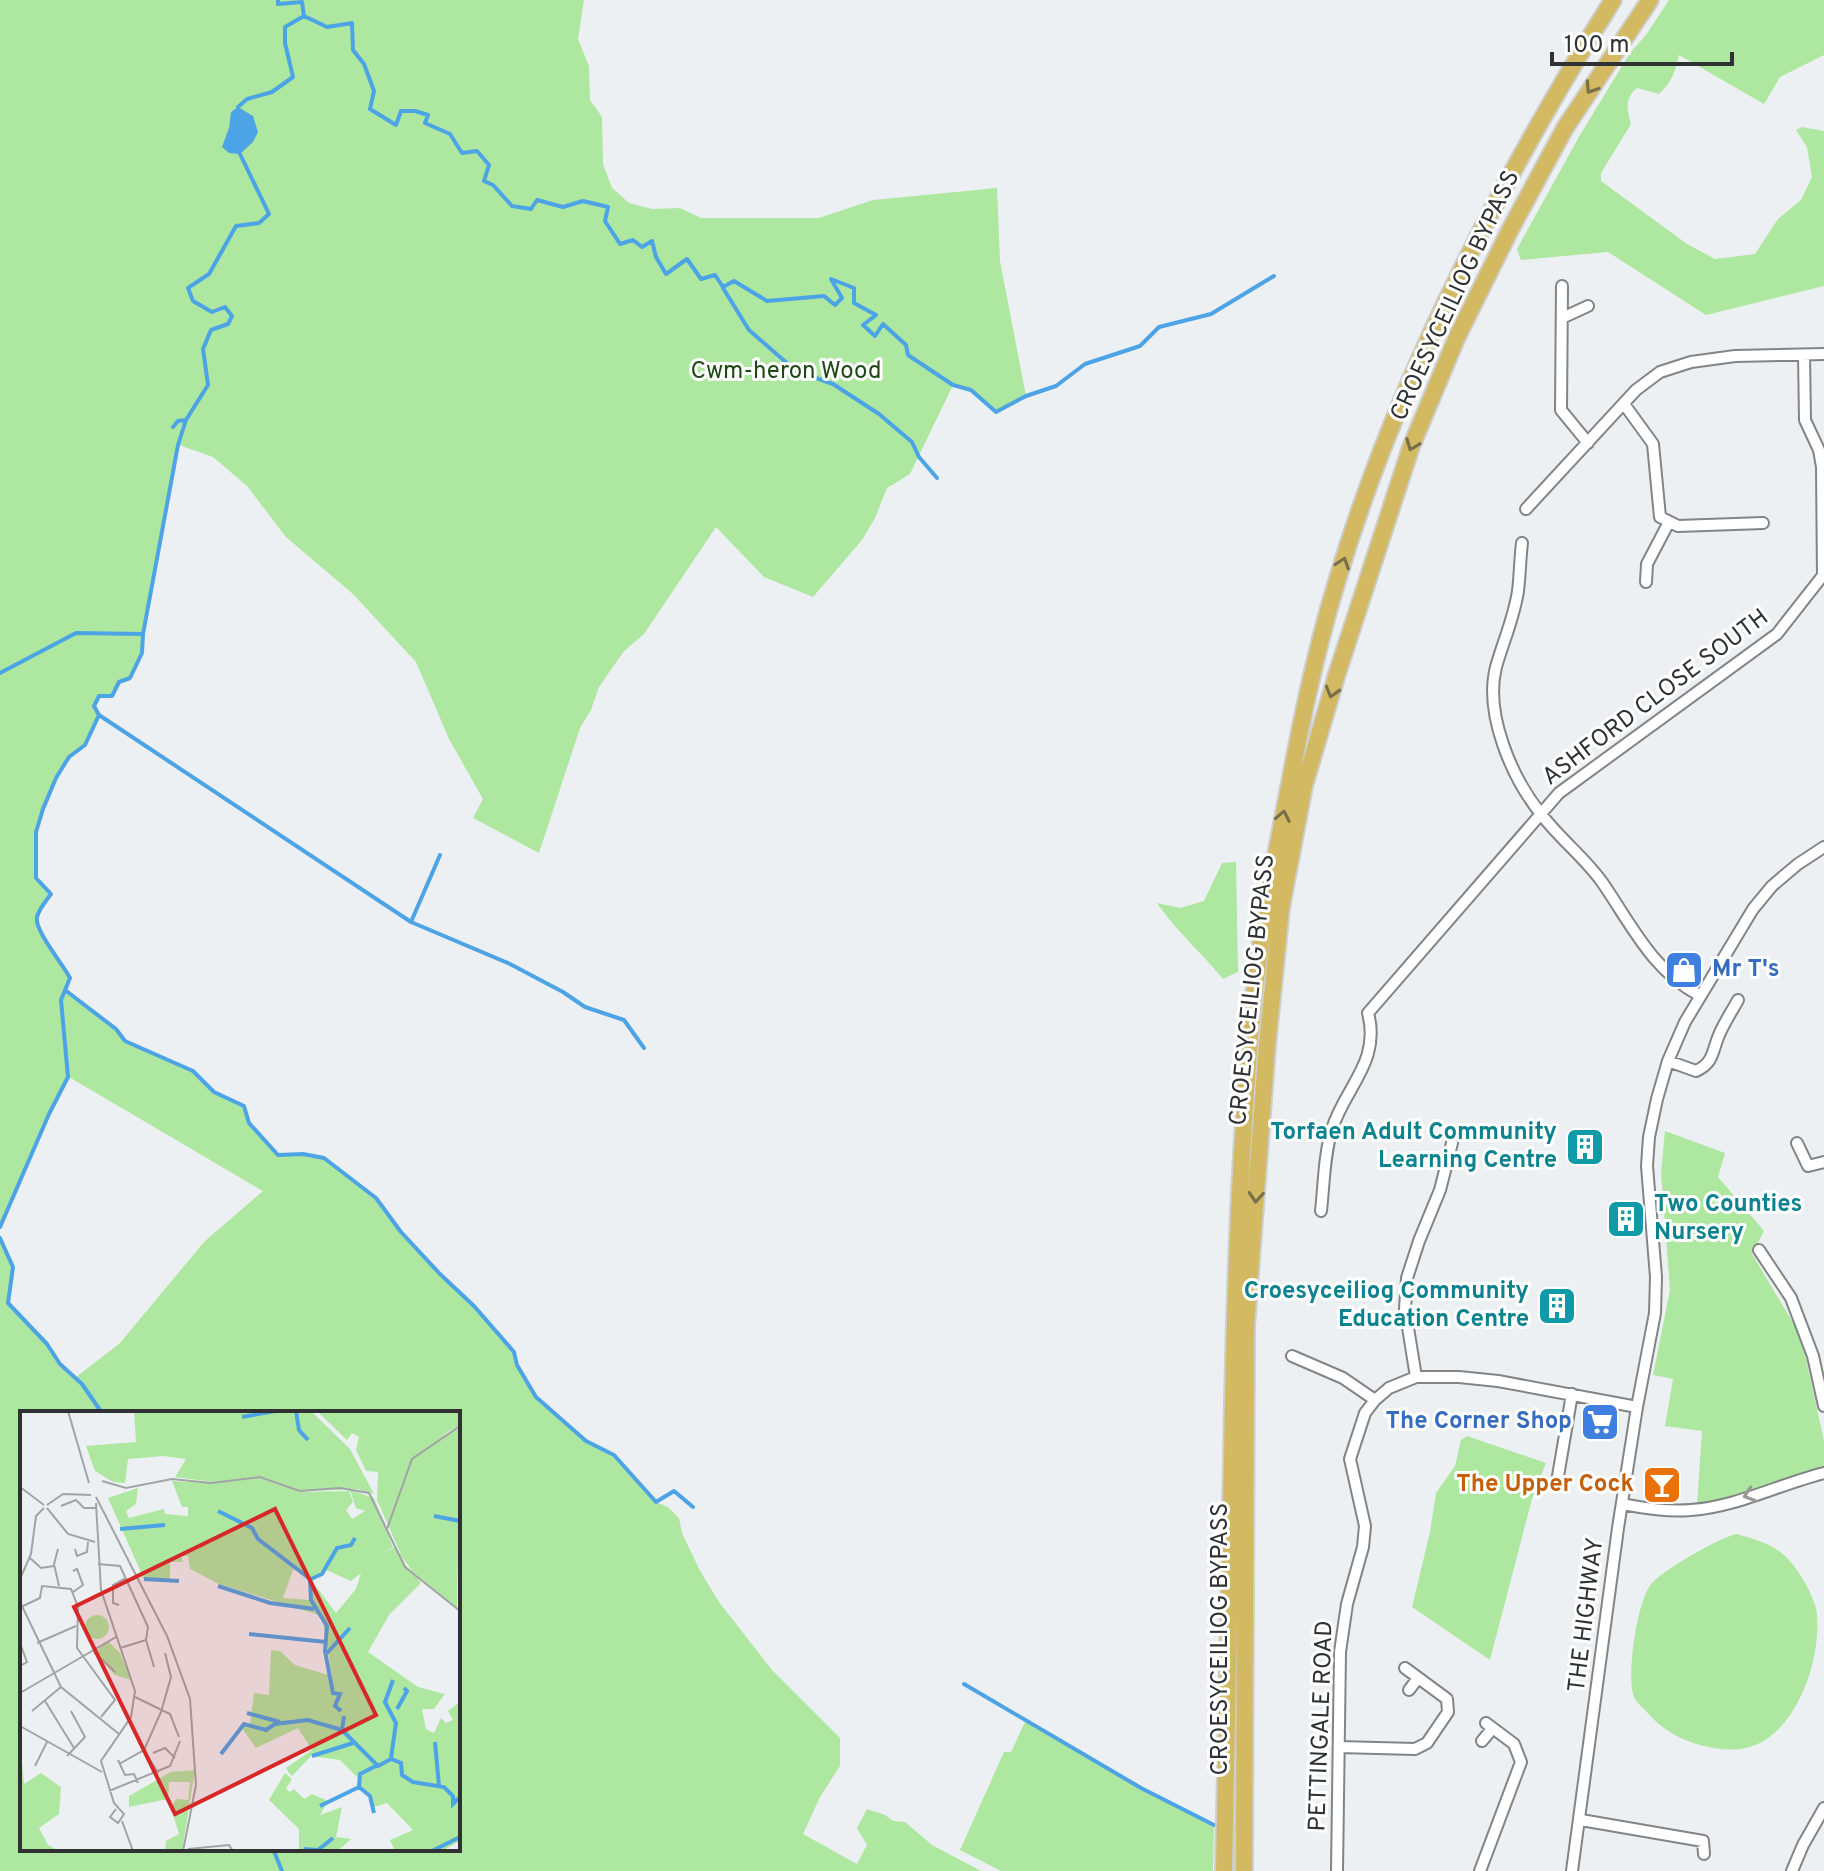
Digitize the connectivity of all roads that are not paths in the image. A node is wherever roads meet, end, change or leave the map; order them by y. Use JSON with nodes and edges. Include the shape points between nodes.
{"nodes":[{"id":1,"x":1613,"y":0,"type":"edge"},
{"id":2,"x":1650,"y":0,"type":"edge"},
{"id":3,"x":1562,"y":286,"type":"dead end"},
{"id":4,"x":1588,"y":306,"type":"dead end"},
{"id":5,"x":1562,"y":318,"type":"junction"},
{"id":6,"x":1824,"y":354,"type":"edge"},
{"id":7,"x":1804,"y":355,"type":"junction"},
{"id":8,"x":1624,"y":404,"type":"junction"},
{"id":9,"x":1588,"y":443,"type":"junction"},
{"id":10,"x":1526,"y":509,"type":"dead end"},
{"id":11,"x":1669,"y":522,"type":"junction"},
{"id":12,"x":1763,"y":523,"type":"dead end"},
{"id":13,"x":1522,"y":543,"type":"dead end"},
{"id":14,"x":1824,"y":574,"type":"edge"},
{"id":15,"x":1646,"y":582,"type":"dead end"},
{"id":16,"x":1541,"y":815,"type":"junction"},
{"id":17,"x":1824,"y":847,"type":"edge"},
{"id":18,"x":1699,"y":995,"type":"junction"},
{"id":19,"x":1738,"y":1000,"type":"dead end"},
{"id":20,"x":1668,"y":1061,"type":"junction"},
{"id":21,"x":1452,"y":1143,"type":"dead end"},
{"id":22,"x":1797,"y":1143,"type":"dead end"},
{"id":23,"x":1824,"y":1162,"type":"edge"},
{"id":24,"x":1321,"y":1211,"type":"dead end"},
{"id":25,"x":1759,"y":1250,"type":"dead end"},
{"id":26,"x":1292,"y":1356,"type":"dead end"},
{"id":27,"x":1416,"y":1377,"type":"junction"},
{"id":28,"x":1572,"y":1394,"type":"junction"},
{"id":29,"x":1375,"y":1400,"type":"junction"},
{"id":30,"x":1824,"y":1406,"type":"edge"},
{"id":31,"x":1637,"y":1407,"type":"junction"},
{"id":32,"x":1824,"y":1473,"type":"edge"},
{"id":33,"x":1557,"y":1482,"type":"dead end"},
{"id":34,"x":1622,"y":1504,"type":"junction"},
{"id":35,"x":1405,"y":1668,"type":"dead end"},
{"id":36,"x":1418,"y":1678,"type":"junction"},
{"id":37,"x":1409,"y":1690,"type":"dead end"},
{"id":38,"x":1482,"y":1741,"type":"dead end"},
{"id":39,"x":1339,"y":1747,"type":"junction"},
{"id":40,"x":1824,"y":1808,"type":"edge"},
{"id":41,"x":1581,"y":1820,"type":"junction"},
{"id":42,"x":1704,"y":1854,"type":"dead end"},
{"id":43,"x":1224,"y":1871,"type":"edge"},
{"id":44,"x":1244,"y":1871,"type":"edge"},
{"id":45,"x":1337,"y":1871,"type":"edge"},
{"id":46,"x":1480,"y":1871,"type":"edge"},
{"id":47,"x":1572,"y":1871,"type":"edge"},
{"id":48,"x":1792,"y":1871,"type":"edge"}],
"edges":[{"from":43,"to":1,"type":"highway","name":"CROESYCEILIOG BYPASS","one_way":true,"via":[[1234,1323],[1249,1047],[1268,900],[1309,684],[1337,578],[1414,374],[1550,105]]},
{"from":2,"to":44,"type":"highway","name":"CROESYCEILIOG BYPASS","one_way":true,"via":[[1565,128],[1457,337],[1406,461],[1304,786],[1281,908],[1246,1326]]},
{"from":3,"to":5,"type":"street"},
{"from":4,"to":5,"type":"street"},
{"from":5,"to":9,"type":"street","via":[[1561,410]]},
{"from":6,"to":7,"type":"street"},
{"from":7,"to":8,"type":"street","via":[[1691,362],[1660,372]]},
{"from":7,"to":14,"type":"street","via":[[1805,420],[1822,467]]},
{"from":8,"to":9,"type":"street"},
{"from":8,"to":11,"type":"street","via":[[1653,444],[1660,517]]},
{"from":9,"to":10,"type":"street"},
{"from":11,"to":12,"type":"street"},
{"from":11,"to":15,"type":"street","via":[[1647,564]]},
{"from":13,"to":16,"type":"street","via":[[1518,592],[1495,670],[1494,701],[1501,742]]},
{"from":14,"to":16,"type":"street","name":"ASHFORD CLOSE SOUTH","via":[[1777,634],[1575,780]]},
{"from":16,"to":18,"type":"street","via":[[1588,863],[1658,966]]},
{"from":16,"to":24,"type":"street","name":"ASHFORD CLOSE SOUTH","via":[[1368,1013],[1365,1066],[1332,1130]]},
{"from":17,"to":18,"type":"street","name":"THE HIGHWAY","via":[[1772,886]]},
{"from":18,"to":20,"type":"street","name":"THE HIGHWAY"},
{"from":19,"to":20,"type":"street","via":[[1703,1068],[1696,1071]]},
{"from":20,"to":31,"type":"street","name":"THE HIGHWAY","via":[[1649,1137],[1655,1313]]},
{"from":21,"to":27,"type":"street","via":[[1407,1278],[1405,1309]]},
{"from":22,"to":23,"type":"street","via":[[1808,1166]]},
{"from":25,"to":30,"type":"street","via":[[1791,1298],[1813,1356]]},
{"from":26,"to":29,"type":"street","via":[[1343,1378]]},
{"from":27,"to":28,"type":"street","via":[[1459,1377]]},
{"from":27,"to":29,"type":"street"},
{"from":28,"to":31,"type":"street"},
{"from":28,"to":33,"type":"street"},
{"from":29,"to":39,"type":"street","name":"PETTINGALE ROAD","via":[[1365,1413],[1350,1459],[1365,1526],[1340,1652]]},
{"from":31,"to":34,"type":"street","name":"THE HIGHWAY"},
{"from":32,"to":34,"type":"street","one_way":true,"via":[[1693,1510]]},
{"from":34,"to":41,"type":"street","name":"THE HIGHWAY"},
{"from":35,"to":36,"type":"street"},
{"from":36,"to":37,"type":"street"},
{"from":36,"to":39,"type":"street","via":[[1448,1702],[1448,1712],[1427,1743],[1415,1749]]},
{"from":38,"to":46,"type":"street","via":[[1489,1726],[1514,1744],[1521,1762]]},
{"from":39,"to":45,"type":"street","name":"PETTINGALE ROAD"},
{"from":40,"to":48,"type":"street"},
{"from":41,"to":42,"type":"street","via":[[1703,1841]]},
{"from":41,"to":47,"type":"street","name":"THE HIGHWAY"}]}
